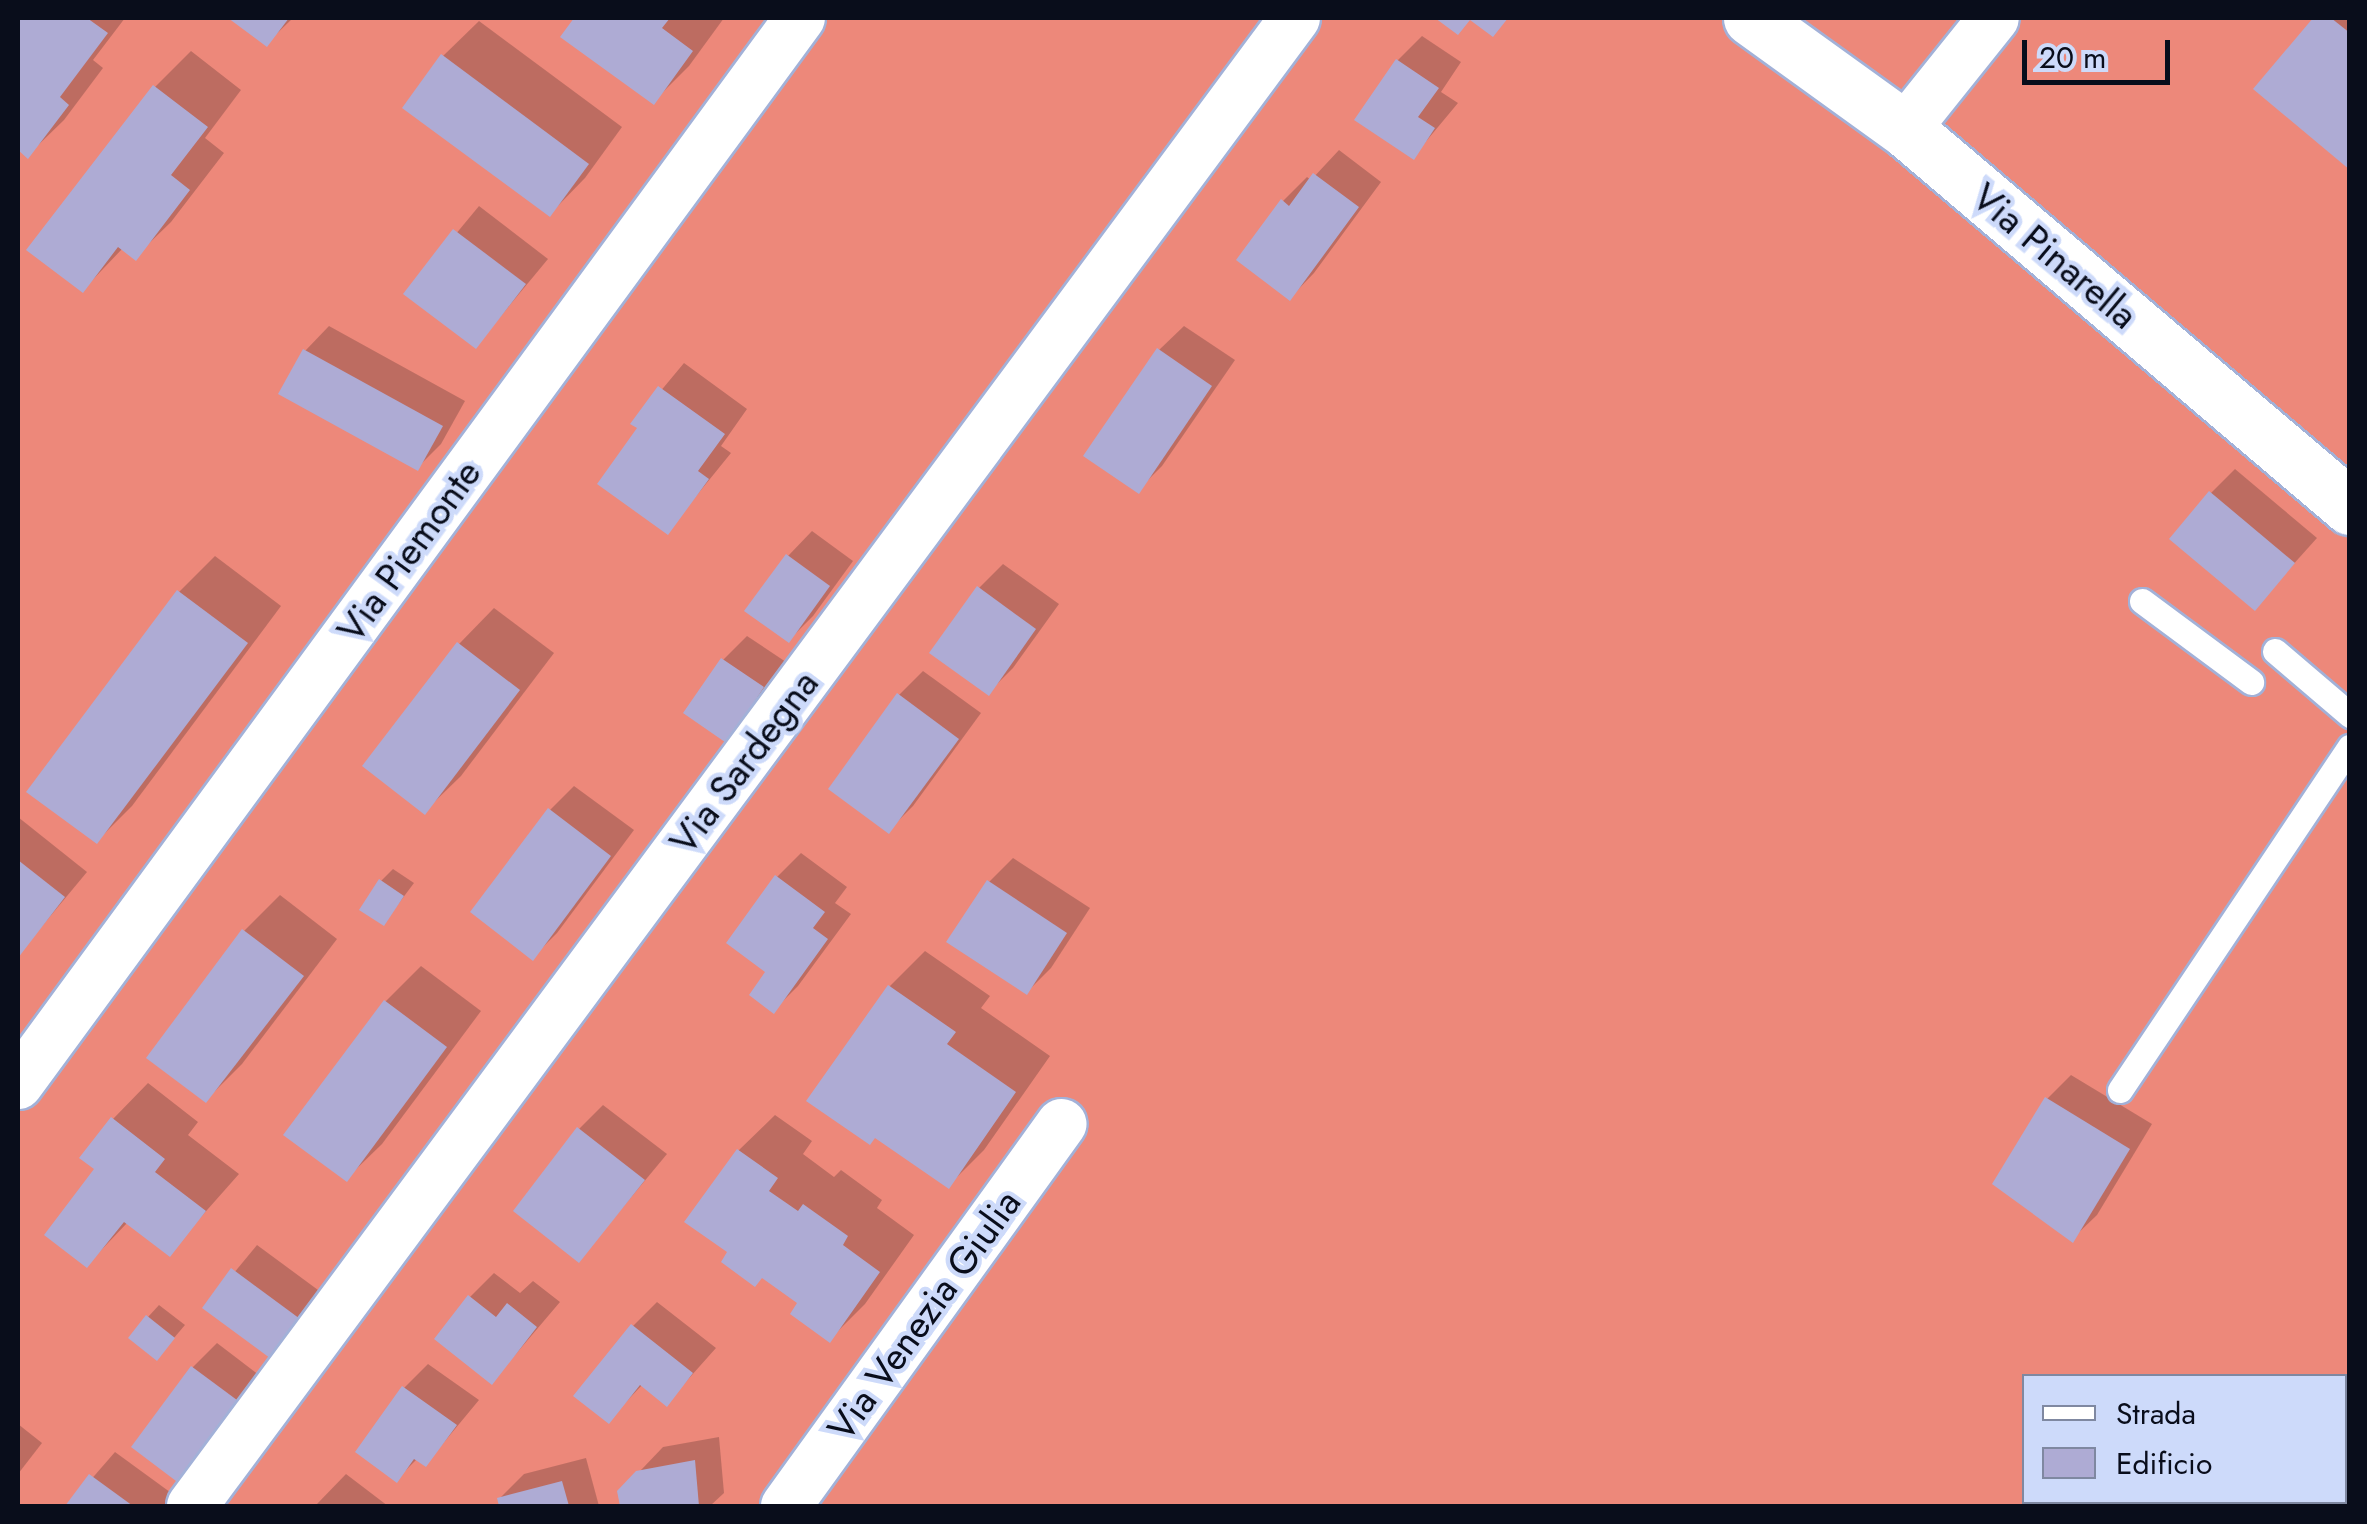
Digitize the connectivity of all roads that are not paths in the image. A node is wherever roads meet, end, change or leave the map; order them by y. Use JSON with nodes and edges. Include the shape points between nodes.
{"nodes":[{"id":1,"x":800,"y":18,"type":"edge"},
{"id":2,"x":1295,"y":18,"type":"edge"},
{"id":3,"x":1751,"y":18,"type":"edge"},
{"id":4,"x":1994,"y":18,"type":"edge"},
{"id":5,"x":1905,"y":129,"type":"junction"},
{"id":6,"x":2350,"y":507,"type":"edge"},
{"id":7,"x":2142,"y":601,"type":"dead end"},
{"id":8,"x":2274,"y":650,"type":"dead end"},
{"id":9,"x":2251,"y":682,"type":"dead end"},
{"id":10,"x":2350,"y":716,"type":"edge"},
{"id":11,"x":2350,"y":747,"type":"edge"},
{"id":12,"x":18,"y":1084,"type":"edge"},
{"id":13,"x":2120,"y":1090,"type":"dead end"},
{"id":14,"x":1062,"y":1124,"type":"dead end"},
{"id":15,"x":192,"y":1506,"type":"edge"},
{"id":16,"x":786,"y":1506,"type":"edge"}],
"edges":[{"from":1,"to":12,"type":"street","name":"Via Piemonte"},
{"from":2,"to":15,"type":"street","name":"Via Sardegna"},
{"from":3,"to":5,"type":"street","name":"Via Pinarella"},
{"from":4,"to":5,"type":"street"},
{"from":5,"to":6,"type":"street","name":"Via Pinarella"},
{"from":7,"to":9,"type":"lane"},
{"from":8,"to":10,"type":"lane"},
{"from":11,"to":13,"type":"lane"},
{"from":14,"to":16,"type":"street","name":"Via Venezia Giulia"}]}
